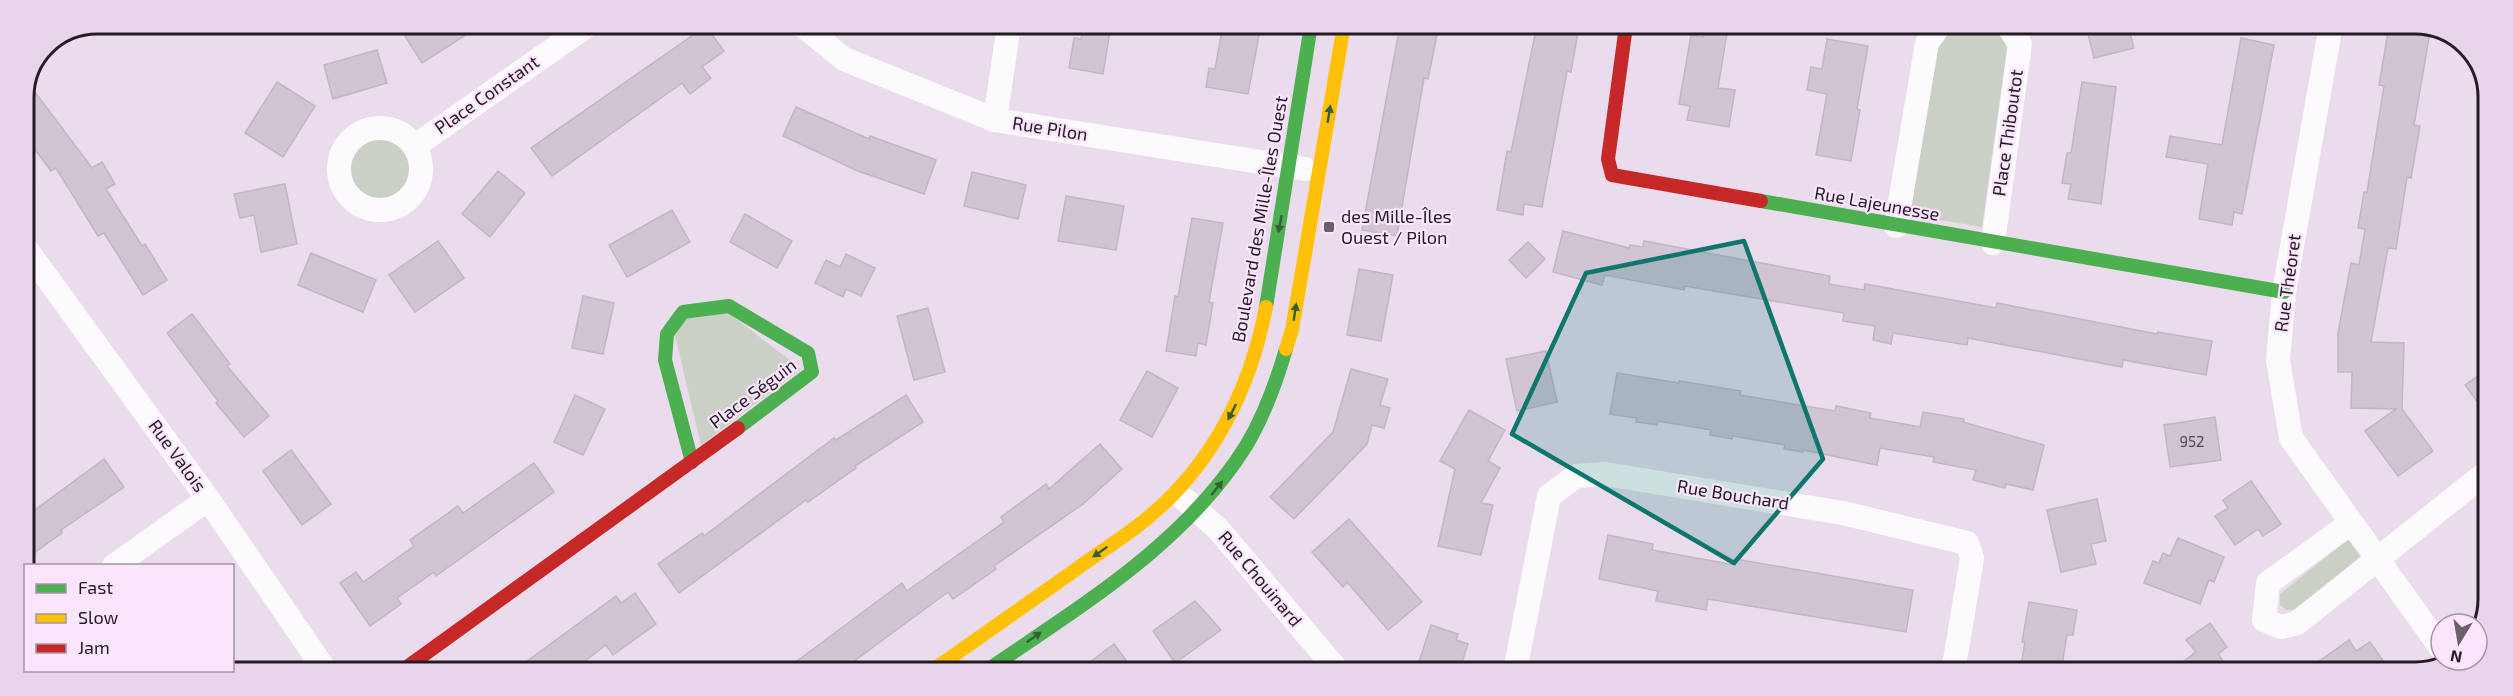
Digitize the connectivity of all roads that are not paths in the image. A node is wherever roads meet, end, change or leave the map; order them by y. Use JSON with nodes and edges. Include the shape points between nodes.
{"nodes":[{"id":1,"x":572,"y":35,"type":"edge"},
{"id":2,"x":814,"y":35,"type":"edge"},
{"id":3,"x":1008,"y":35,"type":"edge"},
{"id":4,"x":1309,"y":35,"type":"edge"},
{"id":5,"x":1342,"y":35,"type":"edge"},
{"id":6,"x":1625,"y":35,"type":"edge"},
{"id":7,"x":1933,"y":35,"type":"edge"},
{"id":8,"x":2014,"y":35,"type":"edge"},
{"id":9,"x":2329,"y":35,"type":"edge"},
{"id":10,"x":995,"y":120,"type":"junction"},
{"id":11,"x":415,"y":146,"type":"dead end"},
{"id":12,"x":1289,"y":166,"type":"junction"},
{"id":13,"x":1319,"y":171,"type":"junction"},
{"id":14,"x":1896,"y":226,"type":"junction"},
{"id":15,"x":1993,"y":243,"type":"junction"},
{"id":16,"x":35,"y":268,"type":"edge"},
{"id":17,"x":2284,"y":292,"type":"junction"},
{"id":18,"x":693,"y":462,"type":"junction"},
{"id":19,"x":2478,"y":479,"type":"edge"},
{"id":20,"x":1176,"y":492,"type":"junction"},
{"id":21,"x":208,"y":499,"type":"junction"},
{"id":22,"x":1198,"y":511,"type":"junction"},
{"id":23,"x":2351,"y":522,"type":"junction"},
{"id":24,"x":2377,"y":558,"type":"junction"},
{"id":25,"x":117,"y":564,"type":"edge"},
{"id":26,"x":2429,"y":631,"type":"edge"},
{"id":27,"x":320,"y":662,"type":"edge"},
{"id":28,"x":414,"y":662,"type":"edge"},
{"id":29,"x":944,"y":662,"type":"edge"},
{"id":30,"x":997,"y":662,"type":"edge"},
{"id":31,"x":1330,"y":662,"type":"edge"},
{"id":32,"x":1517,"y":662,"type":"edge"},
{"id":33,"x":1955,"y":662,"type":"edge"}],
"edges":[{"from":1,"to":11,"type":"street","name":"Place Constant"},
{"from":2,"to":10,"type":"street","name":"Rue Pilon","via":[[844,59]]},
{"from":3,"to":10,"type":"street"},
{"from":4,"to":12,"type":"street","name":"Boulevard des Mille-Îles Ouest"},
{"from":13,"to":5,"type":"street","one_way":true},
{"from":6,"to":14,"type":"street","name":"Rue Lajeunesse","via":[[1608,159],[1612,175]]},
{"from":7,"to":14,"type":"street","via":[[1927,43]]},
{"from":8,"to":15,"type":"street","name":"Place Thiboutot","via":[[2019,44]]},
{"from":9,"to":17,"type":"street","name":"Rue Théoret"},
{"from":10,"to":12,"type":"street","name":"Rue Pilon"},
{"from":12,"to":13,"type":"street","name":"Rue Pilon"},
{"from":12,"to":20,"type":"street","name":"Boulevard des Mille-Îles Ouest","one_way":true,"via":[[1261,330],[1246,382],[1220,435]]},
{"from":22,"to":13,"type":"street","one_way":true,"via":[[1241,455],[1283,370]]},
{"from":14,"to":15,"type":"street","name":"Rue Lajeunesse"},
{"from":15,"to":17,"type":"street","name":"Rue Lajeunesse"},
{"from":16,"to":21,"type":"street","name":"Rue Valois"},
{"from":17,"to":23,"type":"street","name":"Rue Théoret","via":[[2278,360],[2290,438]]},
{"from":18,"to":18,"type":"street","name":"Place Séguin","via":[[812,372],[808,352],[729,306],[683,312],[667,334],[666,360]]},
{"from":18,"to":28,"type":"street","name":"Place Séguin"},
{"from":19,"to":24,"type":"street"},
{"from":20,"to":22,"type":"street","name":"Rue Chouinard"},
{"from":20,"to":29,"type":"street","name":"Boulevard des Mille-Îles Ouest","one_way":true,"via":[[1125,535]]},
{"from":21,"to":25,"type":"street"},
{"from":21,"to":27,"type":"street","name":"Rue Valois"},
{"from":30,"to":22,"type":"street","one_way":true,"via":[[1141,561]]},
{"from":22,"to":31,"type":"street","name":"Rue Chouinard","via":[[1218,529]]},
{"from":23,"to":24,"type":"street","name":"Rue Théoret"},
{"from":23,"to":24,"type":"street","via":[[2268,583],[2264,620],[2281,627],[2297,623]]},
{"from":24,"to":26,"type":"street","name":"Rue Théoret"},
{"from":32,"to":33,"type":"street","name":"Rue Bouchard","via":[[1549,496],[1575,476],[1606,474],[1843,513],[1967,543],[1972,558]]}]}
